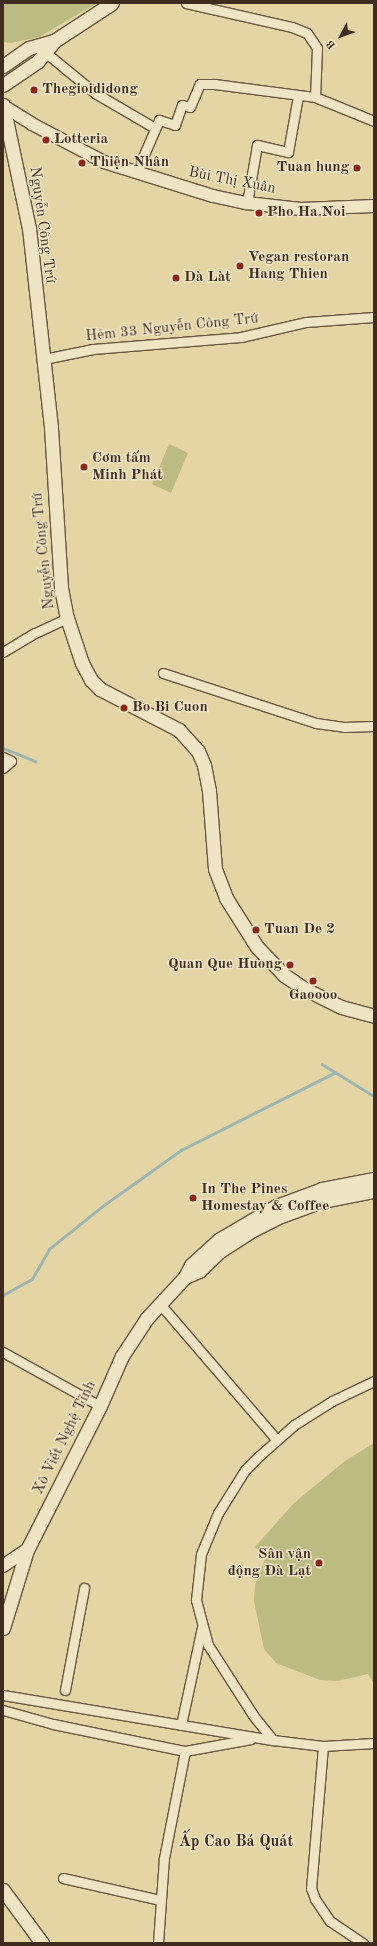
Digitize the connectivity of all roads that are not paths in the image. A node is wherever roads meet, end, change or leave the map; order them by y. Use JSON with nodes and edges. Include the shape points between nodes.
{"nodes":[{"id":1,"x":112,"y":3,"type":"edge"},
{"id":2,"x":186,"y":3,"type":"edge"},
{"id":3,"x":54,"y":41,"type":"junction"},
{"id":4,"x":46,"y":52,"type":"junction"},
{"id":5,"x":3,"y":66,"type":"edge"},
{"id":6,"x":3,"y":85,"type":"edge"},
{"id":7,"x":298,"y":96,"type":"junction"},
{"id":8,"x":314,"y":97,"type":"junction"},
{"id":9,"x":4,"y":106,"type":"edge"},
{"id":10,"x":374,"y":121,"type":"edge"},
{"id":11,"x":155,"y":128,"type":"junction"},
{"id":12,"x":136,"y":173,"type":"junction"},
{"id":13,"x":247,"y":204,"type":"junction"},
{"id":14,"x":374,"y":206,"type":"edge"},
{"id":15,"x":374,"y":317,"type":"edge"},
{"id":16,"x":44,"y":360,"type":"junction"},
{"id":17,"x":67,"y":618,"type":"junction"},
{"id":18,"x":3,"y":652,"type":"edge"},
{"id":19,"x":163,"y":673,"type":"dead end"},
{"id":20,"x":374,"y":726,"type":"edge"},
{"id":21,"x":3,"y":757,"type":"edge"},
{"id":22,"x":3,"y":768,"type":"edge"},
{"id":23,"x":374,"y":1016,"type":"edge"},
{"id":24,"x":374,"y":1179,"type":"edge"},
{"id":25,"x":374,"y":1191,"type":"edge"},
{"id":26,"x":185,"y":1277,"type":"junction"},
{"id":27,"x":160,"y":1304,"type":"junction"},
{"id":28,"x":3,"y":1352,"type":"edge"},
{"id":29,"x":374,"y":1381,"type":"edge"},
{"id":30,"x":100,"y":1406,"type":"junction"},
{"id":31,"x":276,"y":1439,"type":"junction"},
{"id":32,"x":27,"y":1550,"type":"junction"},
{"id":33,"x":3,"y":1566,"type":"edge"},
{"id":34,"x":84,"y":1588,"type":"dead end"},
{"id":35,"x":202,"y":1627,"type":"junction"},
{"id":36,"x":3,"y":1628,"type":"edge"},
{"id":37,"x":65,"y":1690,"type":"dead end"},
{"id":38,"x":3,"y":1695,"type":"edge"},
{"id":39,"x":3,"y":1710,"type":"edge"},
{"id":40,"x":181,"y":1725,"type":"junction"},
{"id":41,"x":258,"y":1738,"type":"junction"},
{"id":42,"x":273,"y":1740,"type":"junction"},
{"id":43,"x":374,"y":1743,"type":"edge"},
{"id":44,"x":322,"y":1746,"type":"junction"},
{"id":45,"x":185,"y":1751,"type":"junction"},
{"id":46,"x":63,"y":1878,"type":"dead end"},
{"id":47,"x":3,"y":1890,"type":"edge"},
{"id":48,"x":160,"y":1900,"type":"junction"},
{"id":49,"x":42,"y":1943,"type":"edge"},
{"id":50,"x":158,"y":1943,"type":"edge"},
{"id":51,"x":363,"y":1943,"type":"edge"}],
"edges":[{"from":1,"to":3,"type":"main road"},
{"from":2,"to":8,"type":"street","via":[[292,27],[307,33],[317,48]]},
{"from":3,"to":4,"type":"main road"},
{"from":3,"to":5,"type":"main road","via":[[29,48]]},
{"from":4,"to":6,"type":"main road","via":[[38,61]]},
{"from":4,"to":11,"type":"street","via":[[95,93]]},
{"from":7,"to":8,"type":"street"},
{"from":7,"to":11,"type":"street","via":[[200,84],[190,107],[182,105],[175,125],[159,120]]},
{"from":7,"to":13,"type":"street","via":[[288,152],[257,145]]},
{"from":8,"to":10,"type":"street"},
{"from":9,"to":12,"type":"street","name":"Bùi Thị Xuân","via":[[81,151]]},
{"from":9,"to":16,"type":"main road","name":"Nguyễn Công Trứ","via":[[27,214]]},
{"from":11,"to":12,"type":"street"},
{"from":12,"to":13,"type":"street","name":"Bùi Thị Xuân"},
{"from":13,"to":14,"type":"street","name":"Bùi Thị Xuân","via":[[301,209]]},
{"from":15,"to":16,"type":"street","name":"Hẻm 33 Nguyễn Công Trứ","via":[[306,322],[241,337],[93,349]]},
{"from":16,"to":17,"type":"main road","name":"Nguyễn Công Trứ","via":[[61,588]]},
{"from":17,"to":18,"type":"street","via":[[34,633]]},
{"from":17,"to":23,"type":"main road","name":"Nguyễn Công Trứ","via":[[82,663],[91,680],[113,697],[179,730],[198,751],[204,765],[209,791],[215,869],[226,898],[257,947],[284,974],[304,988],[341,1007]]},
{"from":19,"to":20,"type":"street","via":[[316,723],[344,727]]},
{"from":21,"to":22,"type":"street","via":[[11,761]]},
{"from":24,"to":26,"type":"main road","name":"Xô Viết Nghệ Tĩnh","via":[[322,1188],[249,1220],[220,1239],[191,1265]]},
{"from":25,"to":26,"type":"main road","name":"Xô Viết Nghệ Tĩnh","via":[[322,1201],[276,1218],[249,1232],[220,1251],[199,1271]]},
{"from":26,"to":27,"type":"main road","name":"Xô Viết Nghệ Tĩnh"},
{"from":27,"to":30,"type":"main road","name":"Xô Viết Nghệ Tĩnh","via":[[122,1356]]},
{"from":27,"to":31,"type":"street"},
{"from":28,"to":30,"type":"street"},
{"from":29,"to":31,"type":"street","via":[[332,1401]]},
{"from":30,"to":32,"type":"main road","name":"Xô Viết Nghệ Tĩnh"},
{"from":31,"to":35,"type":"street","via":[[245,1470],[218,1513],[201,1554],[196,1600]]},
{"from":32,"to":33,"type":"street"},
{"from":32,"to":36,"type":"main road","name":"Xô Viết Nghệ Tĩnh"},
{"from":34,"to":37,"type":"street"},
{"from":35,"to":40,"type":"street"},
{"from":35,"to":42,"type":"street","via":[[208,1645]]},
{"from":38,"to":40,"type":"street"},
{"from":39,"to":45,"type":"street","via":[[53,1724]]},
{"from":40,"to":41,"type":"street"},
{"from":41,"to":42,"type":"street"},
{"from":41,"to":45,"type":"street"},
{"from":42,"to":44,"type":"street"},
{"from":43,"to":44,"type":"street"},
{"from":44,"to":51,"type":"street","via":[[311,1888],[315,1899],[330,1921]]},
{"from":45,"to":48,"type":"street","via":[[164,1858]]},
{"from":46,"to":48,"type":"street"},
{"from":47,"to":49,"type":"main road"},
{"from":48,"to":50,"type":"street"}]}
